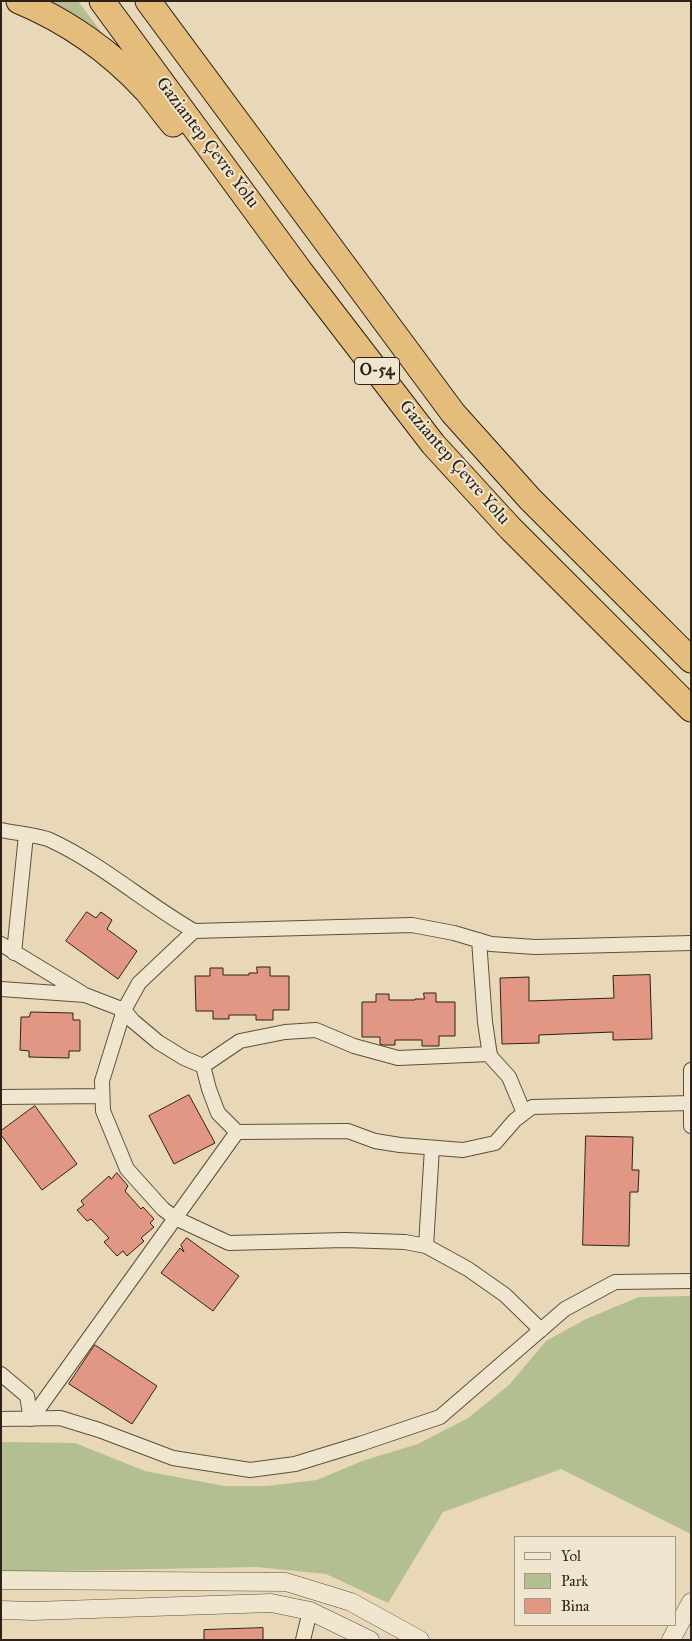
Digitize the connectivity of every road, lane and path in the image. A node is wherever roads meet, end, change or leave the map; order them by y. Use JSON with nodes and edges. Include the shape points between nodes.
{"nodes":[{"id":1,"x":19,"y":1,"type":"edge"},
{"id":2,"x":102,"y":1,"type":"edge"},
{"id":3,"x":148,"y":1,"type":"edge"},
{"id":4,"x":250,"y":200,"type":"junction"},
{"id":5,"x":691,"y":660,"type":"edge"},
{"id":6,"x":691,"y":708,"type":"edge"},
{"id":7,"x":1,"y":830,"type":"edge"},
{"id":8,"x":26,"y":835,"type":"junction"},
{"id":9,"x":194,"y":931,"type":"junction"},
{"id":10,"x":478,"y":940,"type":"junction"},
{"id":11,"x":691,"y":943,"type":"edge"},
{"id":12,"x":1,"y":944,"type":"edge"},
{"id":13,"x":14,"y":953,"type":"junction"},
{"id":14,"x":1,"y":989,"type":"edge"},
{"id":15,"x":85,"y":995,"type":"junction"},
{"id":16,"x":124,"y":1010,"type":"junction"},
{"id":17,"x":490,"y":1054,"type":"junction"},
{"id":18,"x":203,"y":1066,"type":"junction"},
{"id":19,"x":691,"y":1070,"type":"edge"},
{"id":20,"x":102,"y":1096,"type":"junction"},
{"id":21,"x":1,"y":1097,"type":"edge"},
{"id":22,"x":690,"y":1103,"type":"edge"},
{"id":23,"x":524,"y":1113,"type":"junction"},
{"id":24,"x":691,"y":1126,"type":"edge"},
{"id":25,"x":237,"y":1132,"type":"junction"},
{"id":26,"x":432,"y":1148,"type":"junction"},
{"id":27,"x":175,"y":1218,"type":"junction"},
{"id":28,"x":426,"y":1246,"type":"junction"},
{"id":29,"x":691,"y":1281,"type":"edge"},
{"id":30,"x":540,"y":1330,"type":"junction"},
{"id":31,"x":1,"y":1374,"type":"edge"},
{"id":32,"x":1,"y":1418,"type":"edge"},
{"id":33,"x":31,"y":1418,"type":"junction"},
{"id":34,"x":1,"y":1580,"type":"edge"},
{"id":35,"x":691,"y":1602,"type":"edge"},
{"id":36,"x":1,"y":1610,"type":"edge"},
{"id":37,"x":310,"y":1611,"type":"junction"},
{"id":38,"x":303,"y":1640,"type":"edge"},
{"id":39,"x":370,"y":1640,"type":"edge"},
{"id":40,"x":420,"y":1640,"type":"edge"},
{"id":41,"x":671,"y":1640,"type":"edge"}],
"edges":[{"from":1,"to":4,"type":"highway","via":[[80,34],[113,59],[146,91],[195,153]]},
{"from":2,"to":4,"type":"highway","name":"Gaziantep Çevre Yolu","number":"O-54"},
{"from":3,"to":5,"type":"highway","name":"Gaziantep Çevre Yolu","number":"O-54","via":[[453,413],[530,499]]},
{"from":4,"to":6,"type":"highway","name":"Gaziantep Çevre Yolu","number":"O-54","via":[[432,444],[510,528]]},
{"from":7,"to":8,"type":"street"},
{"from":8,"to":9,"type":"street","via":[[49,839]]},
{"from":8,"to":13,"type":"street"},
{"from":9,"to":10,"type":"street","via":[[412,925]]},
{"from":9,"to":16,"type":"street","via":[[139,983]]},
{"from":10,"to":11,"type":"street","via":[[535,947]]},
{"from":10,"to":17,"type":"street"},
{"from":12,"to":13,"type":"street"},
{"from":13,"to":15,"type":"street"},
{"from":14,"to":15,"type":"street"},
{"from":15,"to":16,"type":"street"},
{"from":16,"to":18,"type":"street","via":[[158,1042]]},
{"from":16,"to":20,"type":"street","via":[[102,1081]]},
{"from":17,"to":18,"type":"street","via":[[398,1058],[354,1046],[316,1030],[240,1041]]},
{"from":17,"to":23,"type":"street","via":[[509,1077]]},
{"from":18,"to":25,"type":"street","via":[[218,1113]]},
{"from":19,"to":22,"type":"street"},
{"from":20,"to":21,"type":"street"},
{"from":20,"to":27,"type":"street","via":[[102,1111],[127,1169]]},
{"from":22,"to":23,"type":"street","via":[[532,1107]]},
{"from":22,"to":24,"type":"street"},
{"from":23,"to":26,"type":"street","via":[[495,1143],[463,1150]]},
{"from":25,"to":26,"type":"street","via":[[348,1131],[374,1141]]},
{"from":25,"to":27,"type":"street"},
{"from":26,"to":28,"type":"street"},
{"from":27,"to":28,"type":"street","via":[[229,1243],[345,1240]]},
{"from":27,"to":33,"type":"street"},
{"from":28,"to":30,"type":"street","via":[[468,1269],[505,1295]]},
{"from":29,"to":30,"type":"street","via":[[615,1282],[565,1309]]},
{"from":30,"to":33,"type":"street","via":[[440,1417],[295,1464],[250,1470],[173,1458],[60,1418]]},
{"from":31,"to":33,"type":"street","via":[[28,1396]]},
{"from":32,"to":33,"type":"street"},
{"from":34,"to":40,"type":"street","via":[[286,1582],[351,1602]]},
{"from":35,"to":41,"type":"street"},
{"from":36,"to":37,"type":"street","via":[[271,1603]]},
{"from":37,"to":38,"type":"street"},
{"from":37,"to":39,"type":"street"}]}
